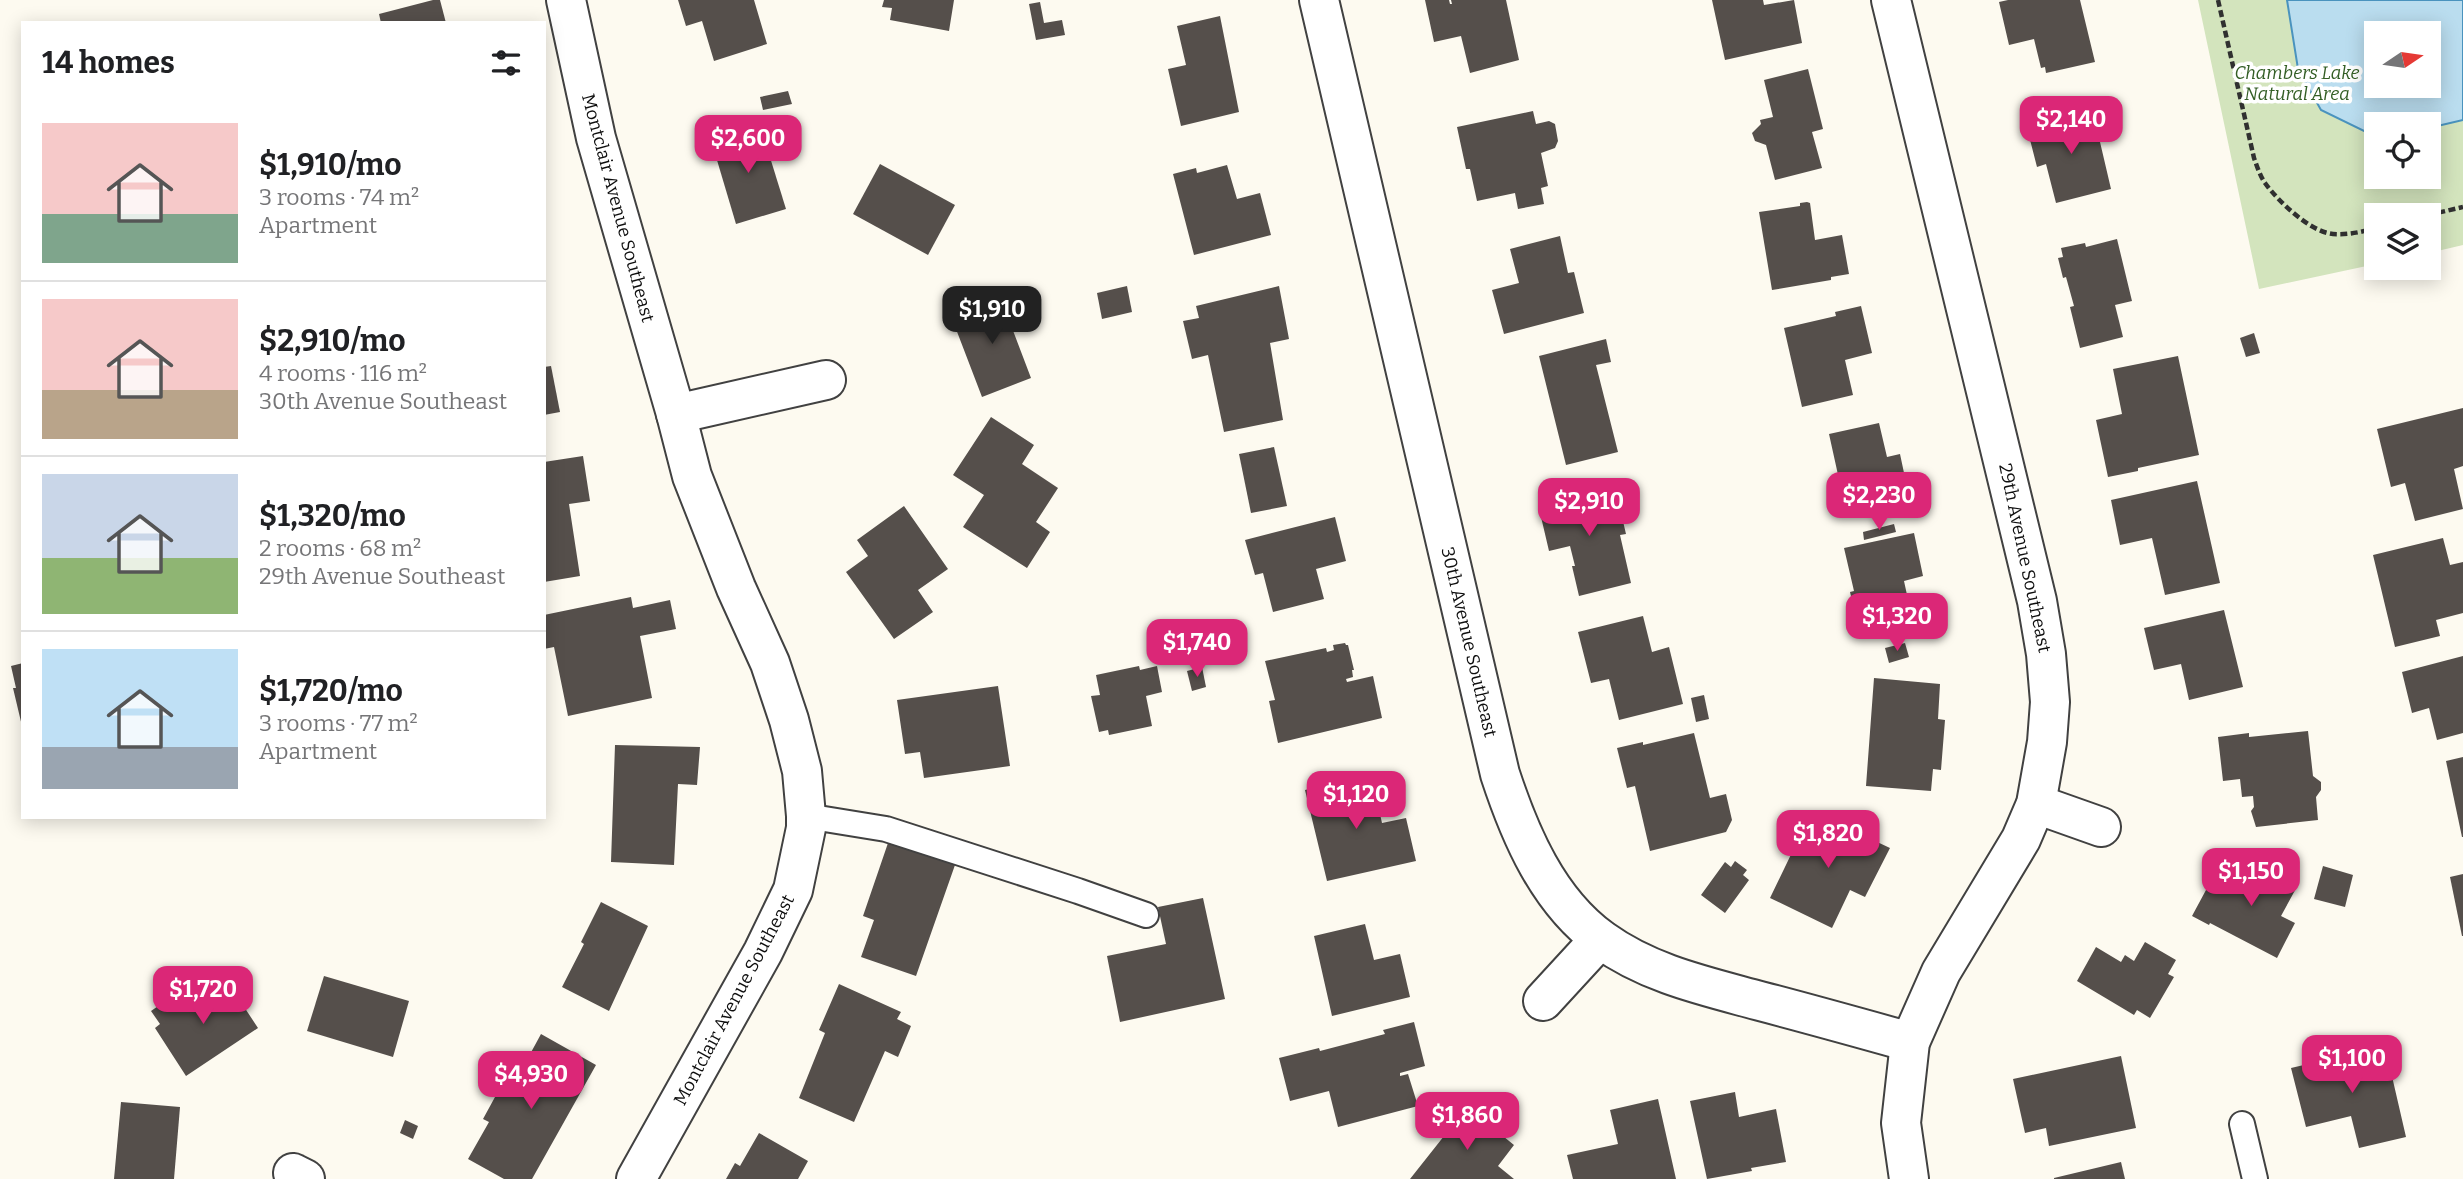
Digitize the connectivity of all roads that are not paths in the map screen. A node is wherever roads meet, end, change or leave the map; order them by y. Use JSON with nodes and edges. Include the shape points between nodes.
{"nodes":[{"id":1,"x":566,"y":0,"type":"edge"},
{"id":2,"x":1319,"y":0,"type":"edge"},
{"id":3,"x":1891,"y":0,"type":"edge"},
{"id":4,"x":826,"y":380,"type":"dead end"},
{"id":5,"x":677,"y":414,"type":"junction"},
{"id":6,"x":2036,"y":804,"type":"junction"},
{"id":7,"x":806,"y":816,"type":"junction"},
{"id":8,"x":2101,"y":827,"type":"dead end"},
{"id":9,"x":1146,"y":915,"type":"dead end"},
{"id":10,"x":1600,"y":939,"type":"junction"},
{"id":11,"x":1544,"y":1001,"type":"dead end"},
{"id":12,"x":1910,"y":1042,"type":"junction"},
{"id":13,"x":2242,"y":1124,"type":"dead end"},
{"id":14,"x":636,"y":1179,"type":"edge"},
{"id":15,"x":1909,"y":1179,"type":"edge"},
{"id":16,"x":2255,"y":1179,"type":"edge"}],
"edges":[{"from":1,"to":5,"type":"street","name":"Montclair Avenue Southeast","via":[[596,138]]},
{"from":2,"to":10,"type":"street","name":"30th Avenue Southeast","via":[[1500,774],[1516,823],[1536,862],[1567,906]]},
{"from":3,"to":6,"type":"street","name":"29th Avenue Southeast","via":[[2039,615],[2050,702]]},
{"from":4,"to":5,"type":"street"},
{"from":5,"to":7,"type":"street","name":"Montclair Avenue Southeast","via":[[692,476],[789,720],[802,771]]},
{"from":6,"to":8,"type":"street"},
{"from":6,"to":12,"type":"street","name":"29th Avenue Southeast","via":[[2021,839],[1941,972]]},
{"from":7,"to":9,"type":"lane","via":[[886,828]]},
{"from":7,"to":14,"type":"street","name":"Montclair Avenue Southeast","via":[[793,890]]},
{"from":10,"to":11,"type":"street"},
{"from":10,"to":12,"type":"street","name":"30th Avenue Southeast","via":[[1684,981]]},
{"from":12,"to":15,"type":"street","name":"29th Avenue Southeast","via":[[1902,1123]]},
{"from":13,"to":16,"type":"lane"}]}
